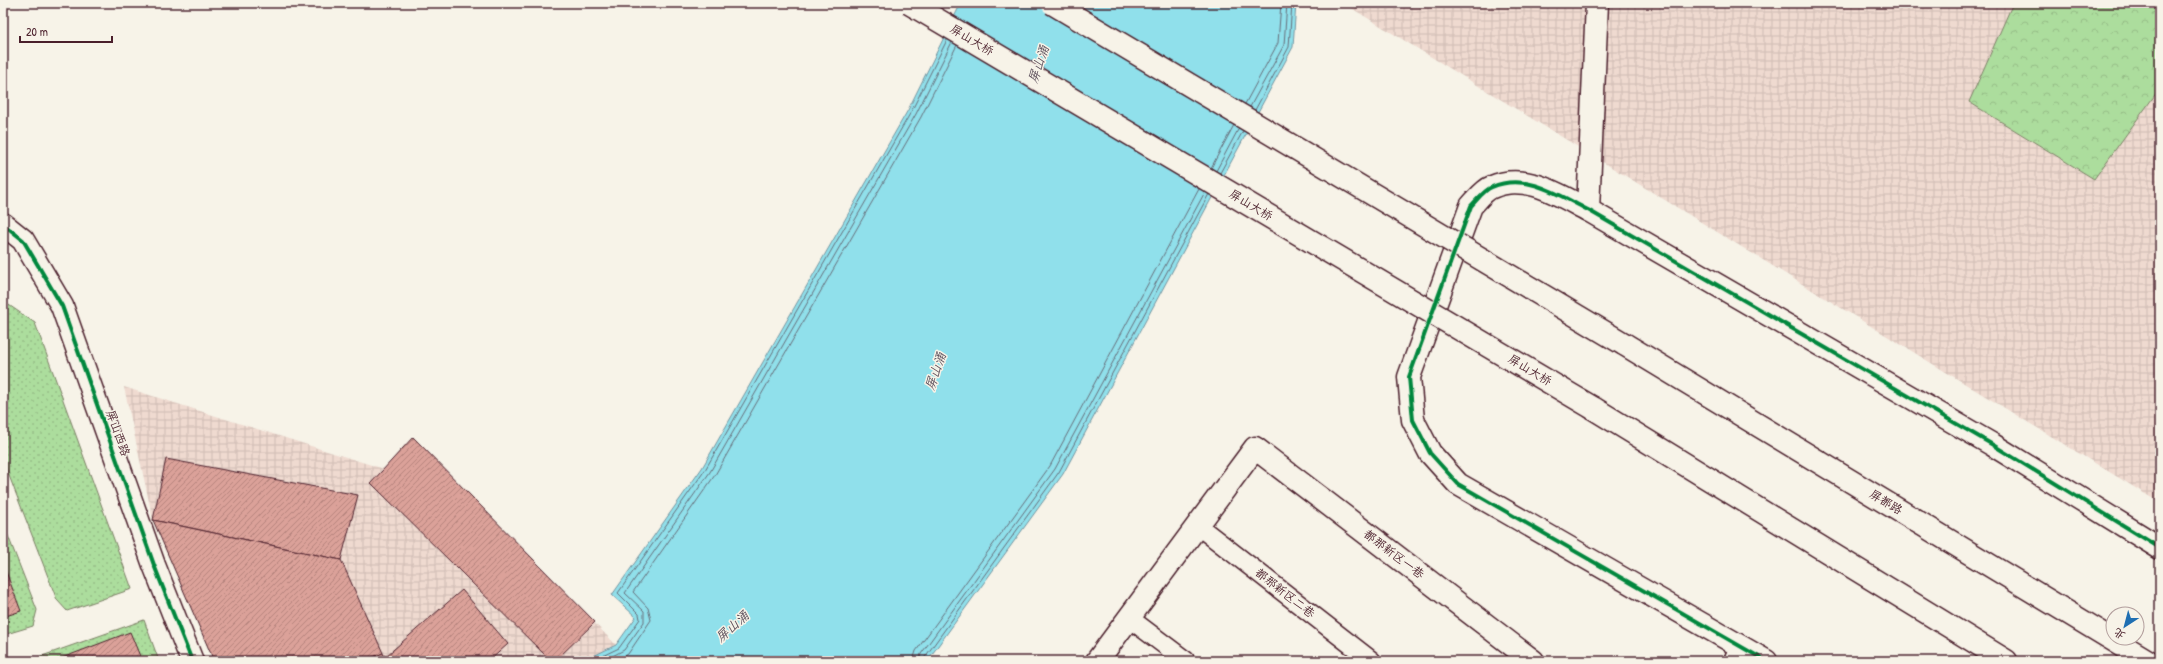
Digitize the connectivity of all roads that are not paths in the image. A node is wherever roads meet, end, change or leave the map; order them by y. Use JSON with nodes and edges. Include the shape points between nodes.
{"nodes":[{"id":1,"x":909,"y":3,"type":"edge"},
{"id":2,"x":1052,"y":3,"type":"edge"},
{"id":3,"x":1597,"y":3,"type":"edge"},
{"id":4,"x":1588,"y":210,"type":"junction"},
{"id":5,"x":3,"y":224,"type":"edge"},
{"id":6,"x":1197,"y":525,"type":"junction"},
{"id":7,"x":2160,"y":548,"type":"edge"},
{"id":8,"x":1129,"y":618,"type":"junction"},
{"id":9,"x":1738,"y":654,"type":"edge"},
{"id":10,"x":192,"y":661,"type":"edge"},
{"id":11,"x":1097,"y":661,"type":"edge"},
{"id":12,"x":1186,"y":661,"type":"edge"},
{"id":13,"x":1372,"y":661,"type":"edge"},
{"id":14,"x":1533,"y":661,"type":"edge"},
{"id":15,"x":1766,"y":661,"type":"edge"},
{"id":16,"x":2006,"y":661,"type":"edge"},
{"id":17,"x":2148,"y":661,"type":"edge"}],
"edges":[{"from":1,"to":16,"type":"main road","name":"屏山大桥","bridge":true,"via":[[1593,408]]},
{"from":2,"to":17,"type":"main road","name":"屏都路","bridge":true,"via":[[1624,344]]},
{"from":3,"to":4,"type":"main road"},
{"from":4,"to":7,"type":"main road","via":[[1993,445]]},
{"from":4,"to":9,"type":"main road","via":[[1542,186],[1513,181],[1491,187],[1472,206],[1409,377],[1413,420],[1430,453],[1458,484]]},
{"from":5,"to":10,"type":"main road","name":"屏山西路","via":[[23,240],[62,306],[154,566]]},
{"from":6,"to":8,"type":"main road"},
{"from":6,"to":13,"type":"lane","name":"都那新区二巷"},
{"from":6,"to":14,"type":"main road","name":"都那新区一巷","via":[[1255,448]]},
{"from":8,"to":11,"type":"main road"},
{"from":8,"to":12,"type":"lane"},
{"from":9,"to":15,"type":"main road"}]}
